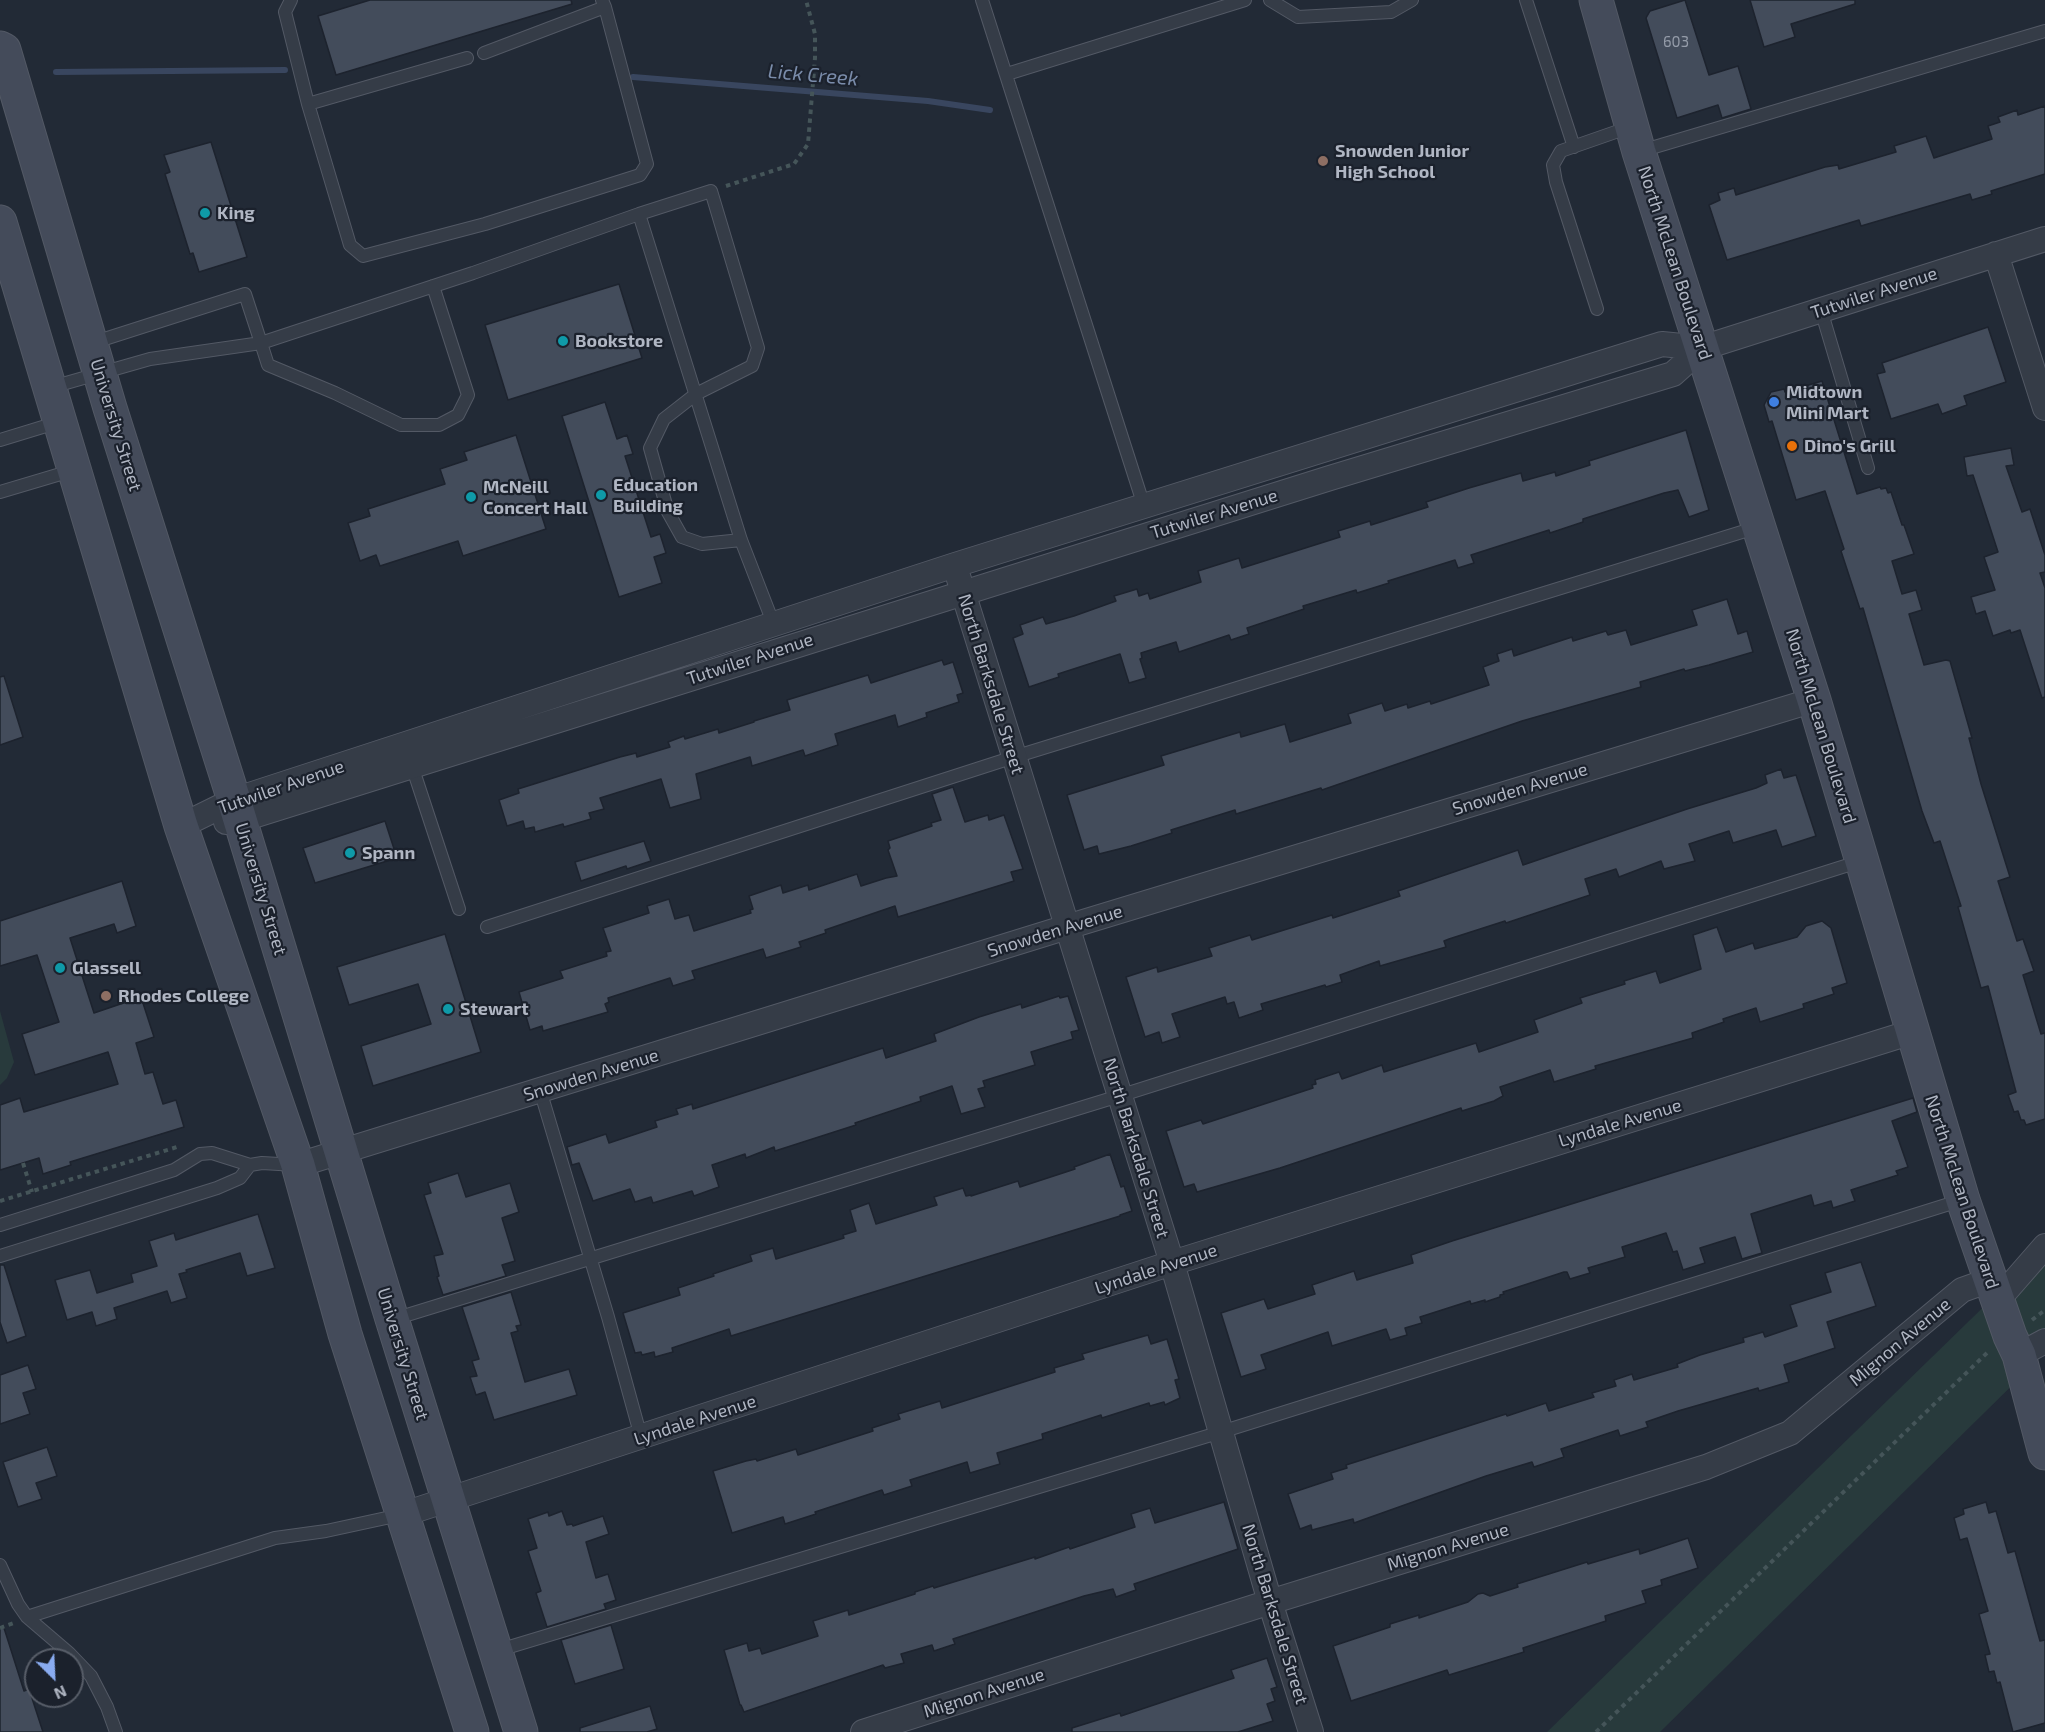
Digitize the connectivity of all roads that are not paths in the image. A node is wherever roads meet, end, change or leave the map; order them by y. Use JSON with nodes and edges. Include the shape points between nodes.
{"nodes":[{"id":1,"x":291,"y":0,"type":"edge"},
{"id":2,"x":982,"y":0,"type":"edge"},
{"id":3,"x":1245,"y":0,"type":"edge"},
{"id":4,"x":1270,"y":0,"type":"edge"},
{"id":5,"x":1412,"y":0,"type":"edge"},
{"id":6,"x":1526,"y":0,"type":"edge"},
{"id":7,"x":1596,"y":0,"type":"edge"},
{"id":8,"x":603,"y":3,"type":"edge"},
{"id":9,"x":2045,"y":31,"type":"edge"},
{"id":10,"x":0,"y":48,"type":"edge"},
{"id":11,"x":484,"y":53,"type":"dead end"},
{"id":12,"x":467,"y":58,"type":"dead end"},
{"id":13,"x":1007,"y":74,"type":"junction"},
{"id":14,"x":308,"y":105,"type":"junction"},
{"id":15,"x":1635,"y":139,"type":"junction"},
{"id":16,"x":1574,"y":147,"type":"junction"},
{"id":17,"x":639,"y":214,"type":"junction"},
{"id":18,"x":0,"y":222,"type":"edge"},
{"id":19,"x":2045,"y":239,"type":"edge"},
{"id":20,"x":1996,"y":254,"type":"junction"},
{"id":21,"x":433,"y":286,"type":"junction"},
{"id":22,"x":1597,"y":309,"type":"dead end"},
{"id":23,"x":1821,"y":310,"type":"junction"},
{"id":24,"x":261,"y":343,"type":"junction"},
{"id":25,"x":1702,"y":348,"type":"junction"},
{"id":26,"x":95,"y":358,"type":"junction"},
{"id":27,"x":50,"y":387,"type":"junction"},
{"id":28,"x":696,"y":394,"type":"junction"},
{"id":29,"x":110,"y":408,"type":"junction"},
{"id":30,"x":2045,"y":408,"type":"edge"},
{"id":31,"x":60,"y":421,"type":"junction"},
{"id":32,"x":0,"y":440,"type":"edge"},
{"id":33,"x":1320,"y":451,"type":"junction"},
{"id":34,"x":124,"y":454,"type":"junction"},
{"id":35,"x":1868,"y":468,"type":"dead end"},
{"id":36,"x":74,"y":470,"type":"junction"},
{"id":37,"x":1330,"y":478,"type":"junction"},
{"id":38,"x":0,"y":492,"type":"edge"},
{"id":39,"x":1144,"y":506,"type":"junction"},
{"id":40,"x":1760,"y":527,"type":"junction"},
{"id":41,"x":741,"y":540,"type":"junction"},
{"id":42,"x":955,"y":565,"type":"junction"},
{"id":43,"x":963,"y":592,"type":"junction"},
{"id":44,"x":774,"y":625,"type":"junction"},
{"id":45,"x":781,"y":650,"type":"junction"},
{"id":46,"x":599,"y":681,"type":"junction"},
{"id":47,"x":1814,"y":700,"type":"junction"},
{"id":48,"x":607,"y":705,"type":"junction"},
{"id":49,"x":1014,"y":757,"type":"junction"},
{"id":50,"x":412,"y":766,"type":"junction"},
{"id":51,"x":237,"y":810,"type":"junction"},
{"id":52,"x":181,"y":826,"type":"junction"},
{"id":53,"x":1862,"y":861,"type":"junction"},
{"id":54,"x":459,"y":909,"type":"dead end"},
{"id":55,"x":487,"y":927,"type":"dead end"},
{"id":56,"x":1067,"y":927,"type":"junction"},
{"id":57,"x":1912,"y":1032,"type":"junction"},
{"id":58,"x":540,"y":1090,"type":"junction"},
{"id":59,"x":1119,"y":1096,"type":"junction"},
{"id":60,"x":342,"y":1152,"type":"junction"},
{"id":61,"x":250,"y":1166,"type":"junction"},
{"id":62,"x":298,"y":1166,"type":"junction"},
{"id":63,"x":1963,"y":1200,"type":"junction"},
{"id":64,"x":0,"y":1225,"type":"edge"},
{"id":65,"x":2045,"y":1246,"type":"edge"},
{"id":66,"x":0,"y":1256,"type":"edge"},
{"id":67,"x":590,"y":1259,"type":"junction"},
{"id":68,"x":1172,"y":1263,"type":"junction"},
{"id":69,"x":1994,"y":1291,"type":"junction"},
{"id":70,"x":392,"y":1319,"type":"junction"},
{"id":71,"x":2032,"y":1348,"type":"edge"},
{"id":72,"x":1221,"y":1432,"type":"junction"},
{"id":73,"x":641,"y":1437,"type":"junction"},
{"id":74,"x":2045,"y":1453,"type":"edge"},
{"id":75,"x":448,"y":1500,"type":"junction"},
{"id":76,"x":404,"y":1514,"type":"junction"},
{"id":77,"x":0,"y":1565,"type":"edge"},
{"id":78,"x":1270,"y":1602,"type":"junction"},
{"id":79,"x":27,"y":1617,"type":"junction"},
{"id":80,"x":496,"y":1651,"type":"junction"},
{"id":81,"x":116,"y":1732,"type":"edge"},
{"id":82,"x":472,"y":1732,"type":"edge"},
{"id":83,"x":521,"y":1732,"type":"edge"},
{"id":84,"x":862,"y":1732,"type":"edge"},
{"id":85,"x":1311,"y":1732,"type":"edge"}],
"edges":[{"from":1,"to":14,"type":"lane","via":[[285,12]]},
{"from":2,"to":13,"type":"lane"},
{"from":3,"to":13,"type":"lane"},
{"from":4,"to":5,"type":"lane","via":[[1299,17],[1391,12]]},
{"from":6,"to":16,"type":"lane"},
{"from":7,"to":15,"type":"main road","name":"North McLean Boulevard"},
{"from":8,"to":11,"type":"lane"},
{"from":8,"to":14,"type":"lane","via":[[646,164],[639,175],[485,224],[363,255],[350,245]]},
{"from":9,"to":15,"type":"lane"},
{"from":10,"to":26,"type":"main road","name":"University Street","via":[[4,50]]},
{"from":12,"to":14,"type":"lane"},
{"from":13,"to":39,"type":"lane"},
{"from":15,"to":16,"type":"lane"},
{"from":15,"to":25,"type":"main road","name":"North McLean Boulevard"},
{"from":16,"to":22,"type":"lane","via":[[1560,152],[1553,165]]},
{"from":17,"to":21,"type":"lane"},
{"from":17,"to":28,"type":"lane"},
{"from":17,"to":28,"type":"lane","via":[[711,191],[758,348],[752,366]]},
{"from":18,"to":27,"type":"main road"},
{"from":19,"to":20,"type":"street","name":"Tutwiler Avenue"},
{"from":20,"to":23,"type":"street","name":"Tutwiler Avenue"},
{"from":20,"to":30,"type":"street"},
{"from":21,"to":24,"type":"lane"},
{"from":21,"to":24,"type":"lane","via":[[468,395],[458,415],[439,425],[401,425],[268,365]]},
{"from":23,"to":25,"type":"street","name":"Tutwiler Avenue"},
{"from":23,"to":35,"type":"lane"},
{"from":24,"to":26,"type":"lane","via":[[150,359]]},
{"from":24,"to":26,"type":"lane","via":[[245,294]]},
{"from":25,"to":33,"type":"street","name":"Tutwiler Avenue","via":[[1662,344]]},
{"from":25,"to":37,"type":"street","name":"Tutwiler Avenue","via":[[1673,374]]},
{"from":25,"to":40,"type":"main road","name":"North McLean Boulevard"},
{"from":26,"to":27,"type":"lane"},
{"from":26,"to":29,"type":"main road","name":"University Street"},
{"from":27,"to":31,"type":"main road"},
{"from":28,"to":41,"type":"lane"},
{"from":28,"to":41,"type":"lane","via":[[664,419],[650,448],[668,512],[682,537],[702,544]]},
{"from":29,"to":31,"type":"main road"},
{"from":29,"to":34,"type":"main road","name":"University Street"},
{"from":31,"to":32,"type":"lane"},
{"from":31,"to":36,"type":"main road"},
{"from":33,"to":37,"type":"street"},
{"from":33,"to":39,"type":"street","name":"Tutwiler Avenue"},
{"from":34,"to":36,"type":"main road"},
{"from":34,"to":51,"type":"main road","name":"University Street"},
{"from":36,"to":38,"type":"lane"},
{"from":36,"to":52,"type":"main road"},
{"from":37,"to":43,"type":"street","name":"Tutwiler Avenue"},
{"from":39,"to":42,"type":"street","name":"Tutwiler Avenue"},
{"from":40,"to":47,"type":"main road","name":"North McLean Boulevard"},
{"from":40,"to":49,"type":"lane"},
{"from":41,"to":44,"type":"lane"},
{"from":42,"to":43,"type":"street","name":"North Barksdale Street"},
{"from":42,"to":44,"type":"street","name":"Tutwiler Avenue"},
{"from":43,"to":45,"type":"street","name":"Tutwiler Avenue"},
{"from":43,"to":49,"type":"street","name":"North Barksdale Street"},
{"from":44,"to":45,"type":"street"},
{"from":44,"to":46,"type":"street","name":"Tutwiler Avenue"},
{"from":45,"to":48,"type":"street","name":"Tutwiler Avenue"},
{"from":46,"to":48,"type":"street"},
{"from":46,"to":51,"type":"street","name":"Tutwiler Avenue"},
{"from":47,"to":53,"type":"main road","name":"North McLean Boulevard"},
{"from":47,"to":56,"type":"street","name":"Snowden Avenue"},
{"from":48,"to":50,"type":"street","name":"Tutwiler Avenue"},
{"from":49,"to":55,"type":"lane"},
{"from":49,"to":56,"type":"street","name":"North Barksdale Street"},
{"from":50,"to":51,"type":"street","name":"Tutwiler Avenue"},
{"from":50,"to":54,"type":"lane"},
{"from":51,"to":52,"type":"street","name":"Tutwiler Avenue"},
{"from":51,"to":60,"type":"main road","name":"University Street"},
{"from":52,"to":62,"type":"main road"},
{"from":53,"to":57,"type":"main road","name":"North McLean Boulevard"},
{"from":53,"to":59,"type":"lane"},
{"from":56,"to":58,"type":"street","name":"Snowden Avenue"},
{"from":56,"to":59,"type":"street","name":"North Barksdale Street"},
{"from":57,"to":63,"type":"main road","name":"North McLean Boulevard"},
{"from":57,"to":68,"type":"street","name":"Lyndale Avenue"},
{"from":58,"to":60,"type":"street","name":"Snowden Avenue"},
{"from":58,"to":67,"type":"lane"},
{"from":59,"to":67,"type":"lane"},
{"from":59,"to":68,"type":"street","name":"North Barksdale Street"},
{"from":60,"to":62,"type":"street","name":"Snowden Avenue"},
{"from":60,"to":70,"type":"main road","name":"University Street"},
{"from":61,"to":62,"type":"lane"},
{"from":61,"to":64,"type":"lane","via":[[212,1153],[200,1154],[174,1170]]},
{"from":61,"to":66,"type":"lane","via":[[240,1178],[217,1188]]},
{"from":62,"to":76,"type":"main road","via":[[345,1334]]},
{"from":63,"to":69,"type":"main road","name":"North McLean Boulevard"},
{"from":63,"to":72,"type":"lane"},
{"from":65,"to":69,"type":"street"},
{"from":67,"to":70,"type":"lane"},
{"from":67,"to":73,"type":"lane"},
{"from":68,"to":72,"type":"street","name":"North Barksdale Street"},
{"from":68,"to":73,"type":"street","name":"Lyndale Avenue"},
{"from":69,"to":71,"type":"main road","name":"North McLean Boulevard","via":[[2010,1336]]},
{"from":69,"to":78,"type":"street","name":"Mignon Avenue","via":[[1962,1290],[1790,1433],[1706,1467]]},
{"from":70,"to":75,"type":"main road","name":"University Street"},
{"from":71,"to":74,"type":"main road","name":"North McLean Boulevard"},
{"from":72,"to":78,"type":"street","name":"North Barksdale Street"},
{"from":72,"to":80,"type":"lane"},
{"from":73,"to":75,"type":"street","name":"Lyndale Avenue"},
{"from":75,"to":76,"type":"street","name":"Lyndale Avenue"},
{"from":75,"to":80,"type":"main road","name":"University Street"},
{"from":76,"to":79,"type":"lane","via":[[275,1538]]},
{"from":76,"to":82,"type":"main road"},
{"from":77,"to":79,"type":"lane"},
{"from":78,"to":84,"type":"street","name":"Mignon Avenue"},
{"from":78,"to":85,"type":"street","name":"North Barksdale Street"},
{"from":79,"to":81,"type":"lane","via":[[91,1676]]},
{"from":80,"to":83,"type":"main road","name":"University Street"}]}
